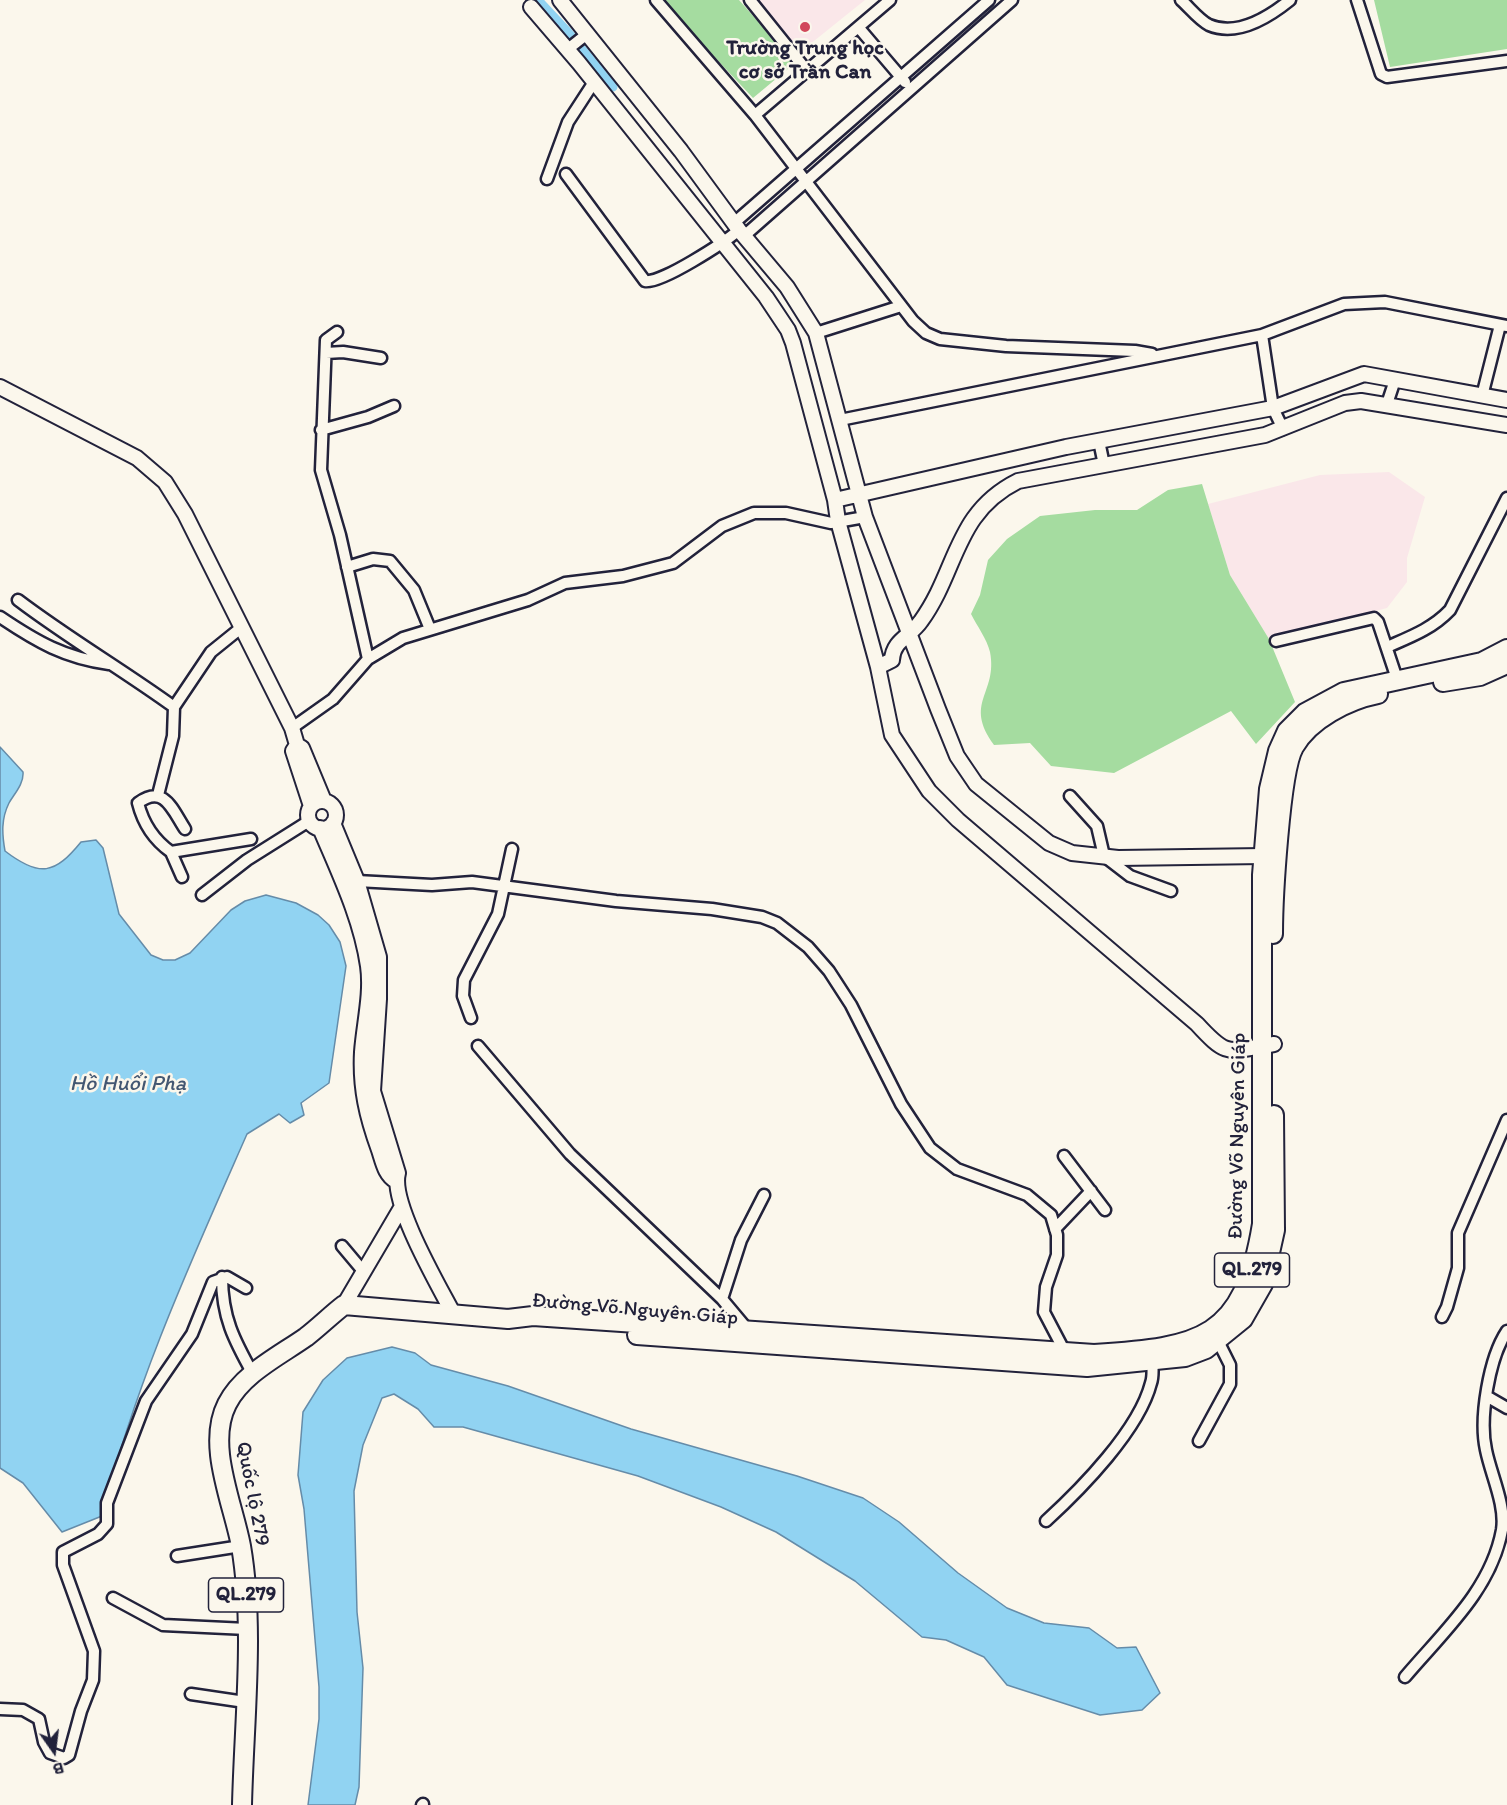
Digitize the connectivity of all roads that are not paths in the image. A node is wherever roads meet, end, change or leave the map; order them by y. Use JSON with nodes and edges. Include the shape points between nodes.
{"nodes":[{"id":1,"x":560,"y":0,"type":"edge"},
{"id":2,"x":656,"y":0,"type":"edge"},
{"id":3,"x":750,"y":0,"type":"edge"},
{"id":4,"x":890,"y":0,"type":"edge"},
{"id":5,"x":989,"y":0,"type":"edge"},
{"id":6,"x":1012,"y":0,"type":"edge"},
{"id":7,"x":1181,"y":0,"type":"edge"},
{"id":8,"x":1290,"y":0,"type":"edge"},
{"id":9,"x":1357,"y":0,"type":"edge"},
{"id":10,"x":535,"y":4,"type":"edge"},
{"id":11,"x":859,"y":28,"type":"junction"},
{"id":12,"x":576,"y":42,"type":"junction"},
{"id":13,"x":1507,"y":61,"type":"edge"},
{"id":14,"x":807,"y":71,"type":"junction"},
{"id":15,"x":901,"y":77,"type":"junction"},
{"id":16,"x":594,"y":82,"type":"junction"},
{"id":17,"x":912,"y":89,"type":"junction"},
{"id":18,"x":755,"y":115,"type":"junction"},
{"id":19,"x":796,"y":168,"type":"junction"},
{"id":20,"x":567,"y":174,"type":"dead end"},
{"id":21,"x":547,"y":179,"type":"dead end"},
{"id":22,"x":805,"y":181,"type":"junction"},
{"id":23,"x":739,"y":230,"type":"junction"},
{"id":24,"x":723,"y":243,"type":"junction"},
{"id":25,"x":901,"y":306,"type":"junction"},
{"id":26,"x":1503,"y":325,"type":"edge"},
{"id":27,"x":337,"y":332,"type":"dead end"},
{"id":28,"x":816,"y":333,"type":"junction"},
{"id":29,"x":1262,"y":335,"type":"junction"},
{"id":30,"x":327,"y":353,"type":"junction"},
{"id":31,"x":1158,"y":356,"type":"junction"},
{"id":32,"x":381,"y":358,"type":"dead end"},
{"id":33,"x":1394,"y":383,"type":"junction"},
{"id":34,"x":0,"y":387,"type":"edge"},
{"id":35,"x":1482,"y":396,"type":"junction"},
{"id":36,"x":1507,"y":400,"type":"edge"},
{"id":37,"x":1388,"y":402,"type":"junction"},
{"id":38,"x":394,"y":406,"type":"dead end"},
{"id":39,"x":1275,"y":411,"type":"junction"},
{"id":40,"x":840,"y":420,"type":"junction"},
{"id":41,"x":1507,"y":425,"type":"edge"},
{"id":42,"x":1282,"y":428,"type":"junction"},
{"id":43,"x":321,"y":430,"type":"junction"},
{"id":44,"x":1100,"y":446,"type":"junction"},
{"id":45,"x":1104,"y":464,"type":"junction"},
{"id":46,"x":860,"y":494,"type":"junction"},
{"id":47,"x":1507,"y":498,"type":"edge"},
{"id":48,"x":835,"y":500,"type":"junction"},
{"id":49,"x":865,"y":517,"type":"junction"},
{"id":50,"x":838,"y":521,"type":"junction"},
{"id":51,"x":347,"y":567,"type":"junction"},
{"id":52,"x":18,"y":600,"type":"dead end"},
{"id":53,"x":0,"y":617,"type":"edge"},
{"id":54,"x":242,"y":627,"type":"junction"},
{"id":55,"x":430,"y":629,"type":"junction"},
{"id":56,"x":910,"y":634,"type":"junction"},
{"id":57,"x":1276,"y":641,"type":"dead end"},
{"id":58,"x":1387,"y":647,"type":"junction"},
{"id":59,"x":1507,"y":649,"type":"edge"},
{"id":60,"x":368,"y":659,"type":"junction"},
{"id":61,"x":1507,"y":664,"type":"edge"},
{"id":62,"x":116,"y":665,"type":"junction"},
{"id":63,"x":878,"y":667,"type":"junction"},
{"id":64,"x":1397,"y":679,"type":"junction"},
{"id":65,"x":174,"y":707,"type":"junction"},
{"id":66,"x":292,"y":728,"type":"junction"},
{"id":67,"x":297,"y":745,"type":"junction"},
{"id":68,"x":158,"y":795,"type":"junction"},
{"id":69,"x":1070,"y":796,"type":"dead end"},
{"id":70,"x":324,"y":801,"type":"junction"},
{"id":71,"x":310,"y":806,"type":"junction"},
{"id":72,"x":321,"y":824,"type":"junction"},
{"id":73,"x":184,"y":829,"type":"dead end"},
{"id":74,"x":251,"y":839,"type":"dead end"},
{"id":75,"x":512,"y":849,"type":"dead end"},
{"id":76,"x":171,"y":852,"type":"junction"},
{"id":77,"x":1104,"y":856,"type":"junction"},
{"id":78,"x":1264,"y":856,"type":"junction"},
{"id":79,"x":182,"y":877,"type":"dead end"},
{"id":80,"x":357,"y":881,"type":"junction"},
{"id":81,"x":505,"y":888,"type":"junction"},
{"id":82,"x":1171,"y":891,"type":"dead end"},
{"id":83,"x":202,"y":895,"type":"dead end"},
{"id":84,"x":471,"y":1018,"type":"dead end"},
{"id":85,"x":1268,"y":1045,"type":"junction"},
{"id":86,"x":478,"y":1046,"type":"dead end"},
{"id":87,"x":1507,"y":1120,"type":"edge"},
{"id":88,"x":1064,"y":1156,"type":"dead end"},
{"id":89,"x":396,"y":1181,"type":"junction"},
{"id":90,"x":1091,"y":1191,"type":"junction"},
{"id":91,"x":764,"y":1195,"type":"dead end"},
{"id":92,"x":401,"y":1208,"type":"junction"},
{"id":93,"x":1105,"y":1210,"type":"dead end"},
{"id":94,"x":1055,"y":1229,"type":"junction"},
{"id":95,"x":342,"y":1246,"type":"dead end"},
{"id":96,"x":363,"y":1271,"type":"junction"},
{"id":97,"x":222,"y":1277,"type":"junction"},
{"id":98,"x":246,"y":1288,"type":"dead end"},
{"id":99,"x":722,"y":1299,"type":"junction"},
{"id":100,"x":344,"y":1305,"type":"junction"},
{"id":101,"x":454,"y":1315,"type":"junction"},
{"id":102,"x":1442,"y":1317,"type":"dead end"},
{"id":103,"x":1507,"y":1331,"type":"edge"},
{"id":104,"x":738,"y":1334,"type":"junction"},
{"id":105,"x":1218,"y":1341,"type":"junction"},
{"id":106,"x":1152,"y":1356,"type":"junction"},
{"id":107,"x":1068,"y":1359,"type":"junction"},
{"id":108,"x":253,"y":1374,"type":"junction"},
{"id":109,"x":1488,"y":1397,"type":"junction"},
{"id":110,"x":1507,"y":1408,"type":"edge"},
{"id":111,"x":1199,"y":1441,"type":"dead end"},
{"id":112,"x":1046,"y":1521,"type":"dead end"},
{"id":113,"x":241,"y":1546,"type":"junction"},
{"id":114,"x":177,"y":1556,"type":"dead end"},
{"id":115,"x":113,"y":1598,"type":"dead end"},
{"id":116,"x":247,"y":1629,"type":"junction"},
{"id":117,"x":1406,"y":1677,"type":"dead end"},
{"id":118,"x":191,"y":1694,"type":"dead end"},
{"id":119,"x":245,"y":1702,"type":"junction"},
{"id":120,"x":0,"y":1709,"type":"edge"},
{"id":121,"x":242,"y":1805,"type":"edge"}],
"edges":[{"from":1,"to":12,"type":"street"},
{"from":2,"to":18,"type":"street"},
{"from":3,"to":14,"type":"street"},
{"from":4,"to":11,"type":"street"},
{"from":5,"to":15,"type":"street"},
{"from":6,"to":17,"type":"street"},
{"from":7,"to":8,"type":"street","via":[[1208,24],[1223,28],[1266,19]]},
{"from":9,"to":13,"type":"street","via":[[1381,74],[1387,77]]},
{"from":10,"to":12,"type":"street"},
{"from":11,"to":14,"type":"street"},
{"from":11,"to":15,"type":"street"},
{"from":12,"to":16,"type":"street"},
{"from":12,"to":23,"type":"street"},
{"from":14,"to":18,"type":"street"},
{"from":15,"to":17,"type":"street"},
{"from":15,"to":19,"type":"street"},
{"from":16,"to":21,"type":"street","via":[[568,122]]},
{"from":16,"to":24,"type":"street"},
{"from":17,"to":22,"type":"street"},
{"from":18,"to":19,"type":"street"},
{"from":19,"to":22,"type":"street"},
{"from":19,"to":23,"type":"street"},
{"from":20,"to":24,"type":"street","via":[[645,281],[657,279]]},
{"from":22,"to":23,"type":"street"},
{"from":22,"to":25,"type":"street"},
{"from":23,"to":24,"type":"street"},
{"from":23,"to":28,"type":"street","via":[[787,287]]},
{"from":24,"to":48,"type":"street","via":[[788,330]]},
{"from":25,"to":28,"type":"street"},
{"from":25,"to":31,"type":"street","via":[[926,333],[940,339],[1135,351]]},
{"from":26,"to":29,"type":"street","via":[[1385,302],[1364,302],[1334,306]]},
{"from":26,"to":35,"type":"street"},
{"from":27,"to":30,"type":"street","via":[[326,340]]},
{"from":28,"to":40,"type":"street"},
{"from":29,"to":31,"type":"street"},
{"from":29,"to":39,"type":"street"},
{"from":30,"to":32,"type":"street"},
{"from":30,"to":43,"type":"street"},
{"from":31,"to":40,"type":"street"},
{"from":33,"to":35,"type":"street"},
{"from":33,"to":37,"type":"street"},
{"from":33,"to":39,"type":"street","via":[[1364,374]]},
{"from":34,"to":54,"type":"street","via":[[150,467],[177,498]]},
{"from":35,"to":36,"type":"street"},
{"from":37,"to":41,"type":"street"},
{"from":37,"to":42,"type":"street","via":[[1344,403]]},
{"from":38,"to":43,"type":"street"},
{"from":39,"to":42,"type":"street"},
{"from":39,"to":44,"type":"street"},
{"from":40,"to":46,"type":"street"},
{"from":42,"to":45,"type":"street"},
{"from":43,"to":51,"type":"street","via":[[321,470]]},
{"from":44,"to":45,"type":"street"},
{"from":44,"to":46,"type":"street"},
{"from":45,"to":56,"type":"street","via":[[1018,481],[989,498],[968,525],[929,607]]},
{"from":46,"to":48,"type":"street"},
{"from":46,"to":49,"type":"street"},
{"from":47,"to":58,"type":"street","via":[[1450,610],[1425,631]]},
{"from":48,"to":50,"type":"street"},
{"from":49,"to":50,"type":"street"},
{"from":49,"to":56,"type":"street"},
{"from":50,"to":55,"type":"street","via":[[822,522],[786,513],[742,516],[673,563],[622,576],[565,583],[528,600]]},
{"from":50,"to":63,"type":"street"},
{"from":51,"to":55,"type":"street","via":[[373,559],[390,561],[414,590]]},
{"from":51,"to":60,"type":"street"},
{"from":52,"to":62,"type":"street","via":[[59,631]]},
{"from":53,"to":62,"type":"street","via":[[51,650]]},
{"from":54,"to":65,"type":"street","via":[[212,652]]},
{"from":54,"to":66,"type":"street"},
{"from":55,"to":60,"type":"street","via":[[402,638]]},
{"from":56,"to":63,"type":"street","via":[[895,645],[892,660]]},
{"from":56,"to":77,"type":"street","via":[[957,756],[976,784],[1049,843],[1072,853]]},
{"from":57,"to":58,"type":"street","via":[[1374,618]]},
{"from":58,"to":64,"type":"street"},
{"from":59,"to":64,"type":"highway","name":"Đường Võ Nguyên Giáp","number":"QL.279","via":[[1482,662]]},
{"from":60,"to":66,"type":"street","via":[[333,699]]},
{"from":61,"to":85,"type":"highway","name":"Đường Võ Nguyên Giáp","number":"QL.279","via":[[1480,676],[1373,695],[1335,710],[1294,747],[1286,776]]},
{"from":62,"to":65,"type":"street"},
{"from":63,"to":85,"type":"street","via":[[892,735],[928,791],[1197,1024],[1218,1047],[1227,1051]]},
{"from":64,"to":78,"type":"highway","name":"Đường Võ Nguyên Giáp","number":"QL.279","via":[[1329,699],[1305,713],[1287,732],[1269,789]]},
{"from":65,"to":68,"type":"street","via":[[173,736]]},
{"from":66,"to":67,"type":"street"},
{"from":67,"to":70,"type":"street","via":[[302,748]]},
{"from":67,"to":71,"type":"street","via":[[293,750]]},
{"from":68,"to":73,"type":"street","via":[[166,800]]},
{"from":68,"to":76,"type":"street","via":[[138,803],[160,844]]},
{"from":69,"to":77,"type":"street","via":[[1097,826]]},
{"from":70,"to":71,"type":"street"},
{"from":70,"to":72,"type":"street","via":[[335,809]]},
{"from":71,"to":72,"type":"street"},
{"from":72,"to":80,"type":"street"},
{"from":72,"to":83,"type":"street","via":[[247,860]]},
{"from":72,"to":89,"type":"street","via":[[363,940],[369,984],[362,1089],[380,1154],[389,1177]]},
{"from":74,"to":76,"type":"street"},
{"from":75,"to":81,"type":"street"},
{"from":76,"to":79,"type":"street"},
{"from":77,"to":78,"type":"street"},
{"from":77,"to":82,"type":"street","via":[[1131,876]]},
{"from":78,"to":85,"type":"highway","name":"Đường Võ Nguyên Giáp","number":"QL.279"},
{"from":80,"to":81,"type":"street","via":[[432,885],[472,882]]},
{"from":80,"to":89,"type":"street","via":[[379,957],[373,1091],[398,1173]]},
{"from":81,"to":84,"type":"street","via":[[498,914],[464,980],[463,996]]},
{"from":81,"to":94,"type":"street","via":[[712,909],[777,923],[808,947],[829,971],[930,1148],[957,1169],[1035,1199],[1051,1215]]},
{"from":85,"to":105,"type":"highway","name":"Đường Võ Nguyên Giáp","number":"QL.279","via":[[1275,1230],[1270,1259],[1254,1302],[1243,1319]]},
{"from":85,"to":106,"type":"highway","name":"Đường Võ Nguyên Giáp","number":"QL.279","via":[[1262,1224],[1251,1275],[1243,1295],[1211,1331]]},
{"from":86,"to":99,"type":"street","via":[[570,1154]]},
{"from":87,"to":102,"type":"street","via":[[1458,1233],[1458,1268]]},
{"from":88,"to":90,"type":"street"},
{"from":89,"to":92,"type":"street"},
{"from":90,"to":93,"type":"street"},
{"from":90,"to":94,"type":"street"},
{"from":91,"to":99,"type":"street","via":[[741,1240]]},
{"from":92,"to":96,"type":"street"},
{"from":92,"to":101,"type":"street"},
{"from":94,"to":107,"type":"street","via":[[1057,1255],[1046,1287],[1044,1312]]},
{"from":95,"to":96,"type":"street"},
{"from":96,"to":100,"type":"street"},
{"from":97,"to":98,"type":"street"},
{"from":97,"to":108,"type":"street","via":[[229,1329]]},
{"from":97,"to":120,"type":"street","via":[[213,1281],[192,1334],[146,1401],[107,1503],[104,1530],[63,1552],[63,1565],[94,1650],[93,1680],[69,1755],[64,1758],[50,1753],[39,1719],[28,1712]]},
{"from":99,"to":104,"type":"street"},
{"from":100,"to":101,"type":"highway","number":"QL.279"},
{"from":100,"to":108,"type":"highway","name":"Quốc lộ 279","number":"QL.279"},
{"from":101,"to":104,"type":"highway","name":"Đường Võ Nguyên Giáp","number":"QL.279","via":[[508,1319],[533,1316]]},
{"from":103,"to":109,"type":"street","via":[[1494,1358]]},
{"from":104,"to":107,"type":"highway","name":"Đường Võ Nguyên Giáp","number":"QL.279"},
{"from":105,"to":106,"type":"highway","name":"Đường Võ Nguyên Giáp","number":"QL.279","via":[[1185,1357]]},
{"from":105,"to":111,"type":"street","via":[[1230,1365],[1230,1384]]},
{"from":106,"to":107,"type":"highway","name":"Đường Võ Nguyên Giáp","number":"QL.279","via":[[1094,1354]]},
{"from":106,"to":112,"type":"street","via":[[1152,1382],[1136,1419],[1077,1493]]},
{"from":108,"to":113,"type":"highway","name":"Quốc lộ 279","number":"QL.279","via":[[234,1392],[217,1434]]},
{"from":109,"to":110,"type":"street"},
{"from":109,"to":117,"type":"street","via":[[1484,1440],[1502,1512],[1500,1536],[1481,1587]]},
{"from":113,"to":114,"type":"street"},
{"from":113,"to":116,"type":"highway","name":"Quốc lộ 279","number":"QL.279"},
{"from":115,"to":116,"type":"street","via":[[163,1625]]},
{"from":116,"to":119,"type":"highway","name":"Quốc lộ 279","number":"QL.279"},
{"from":118,"to":119,"type":"street"},
{"from":119,"to":121,"type":"highway","name":"Quốc lộ 279","number":"QL.279"}]}
